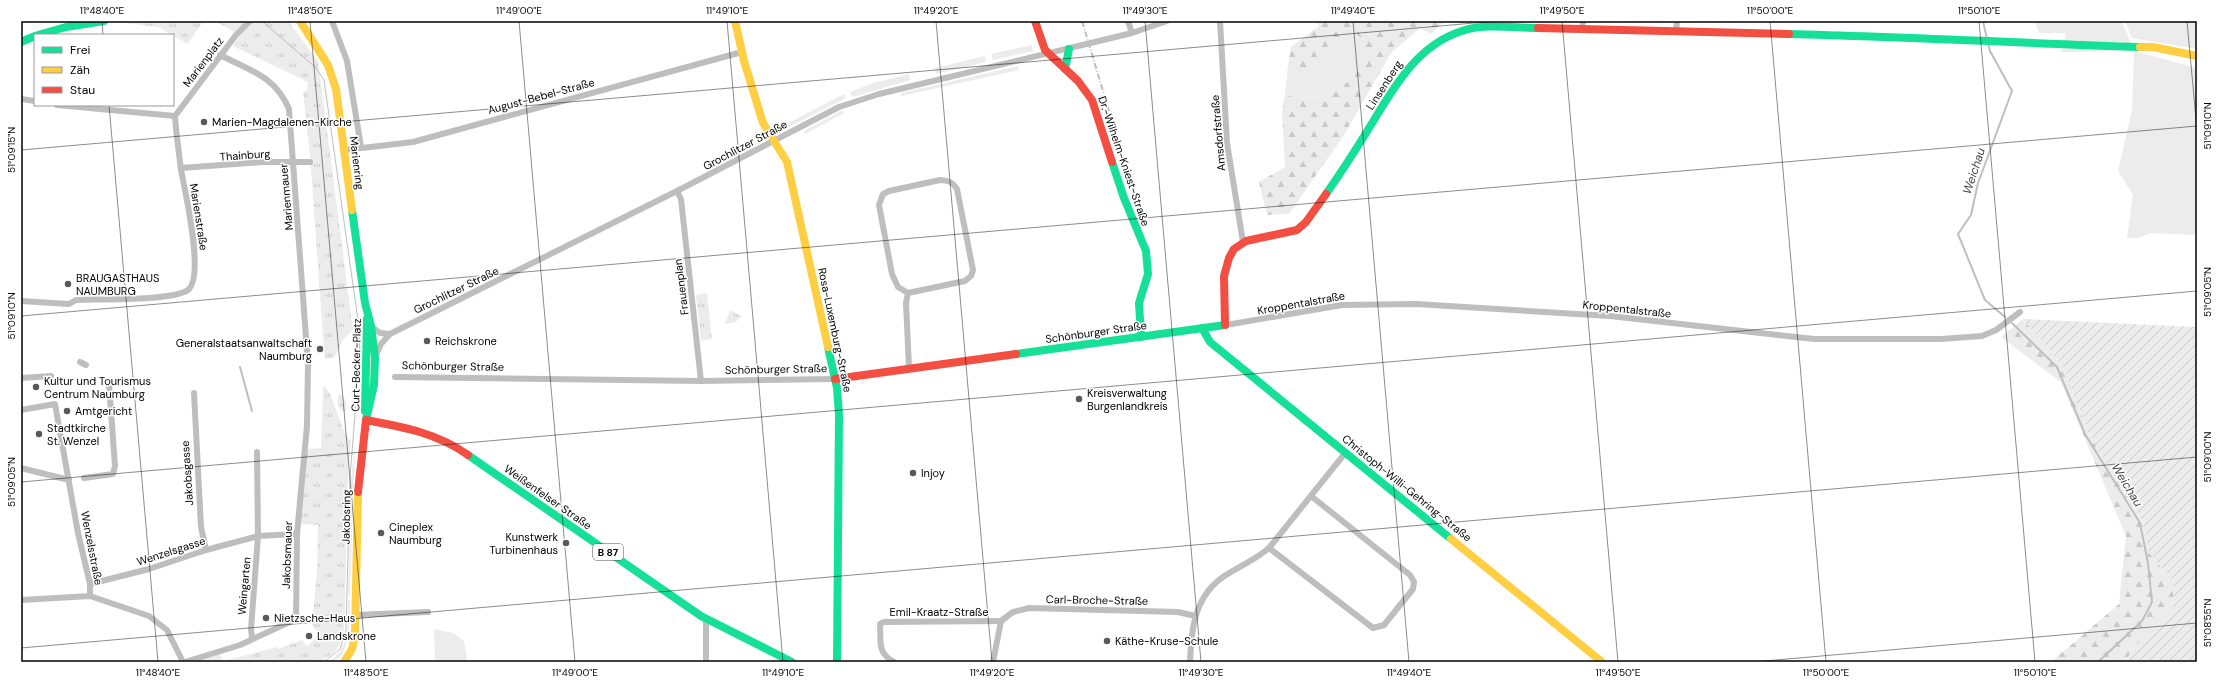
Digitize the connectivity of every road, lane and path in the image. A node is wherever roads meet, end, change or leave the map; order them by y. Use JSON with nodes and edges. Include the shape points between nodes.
{"nodes":[{"id":1,"x":104,"y":21,"type":"edge"},
{"id":2,"x":332,"y":21,"type":"edge"},
{"id":3,"x":735,"y":21,"type":"edge"},
{"id":4,"x":1035,"y":21,"type":"edge"},
{"id":5,"x":1128,"y":21,"type":"edge"},
{"id":6,"x":1167,"y":21,"type":"edge"},
{"id":7,"x":1220,"y":21,"type":"edge"},
{"id":8,"x":1583,"y":21,"type":"edge"},
{"id":9,"x":1677,"y":21,"type":"edge"},
{"id":10,"x":249,"y":22,"type":"edge"},
{"id":11,"x":298,"y":22,"type":"edge"},
{"id":12,"x":63,"y":24,"type":"edge"},
{"id":13,"x":1582,"y":30,"type":"junction"},
{"id":14,"x":1676,"y":32,"type":"junction"},
{"id":15,"x":1132,"y":33,"type":"junction"},
{"id":16,"x":40,"y":34,"type":"edge"},
{"id":17,"x":34,"y":37,"type":"edge"},
{"id":18,"x":21,"y":42,"type":"edge"},
{"id":19,"x":1069,"y":49,"type":"junction"},
{"id":20,"x":742,"y":52,"type":"junction"},
{"id":21,"x":1048,"y":53,"type":"junction"},
{"id":22,"x":220,"y":55,"type":"junction"},
{"id":23,"x":2197,"y":56,"type":"edge"},
{"id":24,"x":1066,"y":70,"type":"junction"},
{"id":25,"x":21,"y":98,"type":"edge"},
{"id":26,"x":34,"y":101,"type":"edge"},
{"id":27,"x":68,"y":106,"type":"edge"},
{"id":28,"x":175,"y":116,"type":"junction"},
{"id":29,"x":774,"y":140,"type":"junction"},
{"id":30,"x":361,"y":148,"type":"junction"},
{"id":31,"x":345,"y":150,"type":"junction"},
{"id":32,"x":310,"y":162,"type":"dead end"},
{"id":33,"x":293,"y":163,"type":"junction"},
{"id":34,"x":181,"y":168,"type":"junction"},
{"id":35,"x":677,"y":191,"type":"junction"},
{"id":36,"x":1243,"y":242,"type":"junction"},
{"id":37,"x":908,"y":293,"type":"junction"},
{"id":38,"x":21,"y":302,"type":"edge"},
{"id":39,"x":2020,"y":312,"type":"dead end"},
{"id":40,"x":367,"y":314,"type":"junction"},
{"id":41,"x":1226,"y":325,"type":"junction"},
{"id":42,"x":372,"y":326,"type":"junction"},
{"id":43,"x":1202,"y":328,"type":"junction"},
{"id":44,"x":390,"y":334,"type":"junction"},
{"id":45,"x":1141,"y":337,"type":"junction"},
{"id":46,"x":380,"y":346,"type":"joint"},
{"id":47,"x":375,"y":358,"type":"junction"},
{"id":48,"x":80,"y":362,"type":"dead end"},
{"id":49,"x":86,"y":365,"type":"dead end"},
{"id":50,"x":909,"y":368,"type":"junction"},
{"id":51,"x":308,"y":373,"type":"joint"},
{"id":52,"x":51,"y":376,"type":"dead end"},
{"id":53,"x":395,"y":377,"type":"dead end"},
{"id":54,"x":21,"y":378,"type":"edge"},
{"id":55,"x":835,"y":379,"type":"junction"},
{"id":56,"x":702,"y":381,"type":"junction"},
{"id":57,"x":109,"y":384,"type":"dead end"},
{"id":58,"x":194,"y":393,"type":"dead end"},
{"id":59,"x":21,"y":410,"type":"edge"},
{"id":60,"x":366,"y":420,"type":"junction"},
{"id":61,"x":257,"y":452,"type":"dead end"},
{"id":62,"x":1346,"y":452,"type":"junction"},
{"id":63,"x":21,"y":468,"type":"edge"},
{"id":64,"x":84,"y":478,"type":"dead end"},
{"id":65,"x":69,"y":480,"type":"junction"},
{"id":66,"x":1311,"y":496,"type":"junction"},
{"id":67,"x":297,"y":534,"type":"junction"},
{"id":68,"x":258,"y":536,"type":"junction"},
{"id":69,"x":1269,"y":548,"type":"junction"},
{"id":70,"x":206,"y":550,"type":"junction"},
{"id":71,"x":90,"y":584,"type":"junction"},
{"id":72,"x":90,"y":596,"type":"junction"},
{"id":73,"x":21,"y":600,"type":"edge"},
{"id":74,"x":428,"y":612,"type":"dead end"},
{"id":75,"x":355,"y":614,"type":"junction"},
{"id":76,"x":1195,"y":616,"type":"junction"},
{"id":77,"x":706,"y":619,"type":"junction"},
{"id":78,"x":1001,"y":621,"type":"junction"},
{"id":79,"x":252,"y":638,"type":"junction"},
{"id":80,"x":184,"y":662,"type":"edge"},
{"id":81,"x":344,"y":662,"type":"edge"},
{"id":82,"x":706,"y":662,"type":"edge"},
{"id":83,"x":792,"y":662,"type":"edge"},
{"id":84,"x":837,"y":662,"type":"edge"},
{"id":85,"x":894,"y":662,"type":"edge"},
{"id":86,"x":993,"y":662,"type":"edge"},
{"id":87,"x":1190,"y":662,"type":"edge"},
{"id":88,"x":1602,"y":662,"type":"edge"}],
"edges":[{"from":1,"to":12,"type":"main road"},
{"from":2,"to":30,"type":"street","name":"Marienring","via":[[347,61]]},
{"from":3,"to":20,"type":"main road"},
{"from":4,"to":21,"type":"main road"},
{"from":5,"to":15,"type":"street"},
{"from":6,"to":15,"type":"street","name":"Grochlitzer Straße"},
{"from":7,"to":36,"type":"street","name":"Amsdorfstraße","via":[[1227,143]]},
{"from":8,"to":13,"type":"street"},
{"from":9,"to":14,"type":"street"},
{"from":10,"to":22,"type":"street","name":"Marienplatz"},
{"from":11,"to":31,"type":"main road","name":"Marienring","via":[[332,72]]},
{"from":12,"to":16,"type":"main road"},
{"from":13,"to":14,"type":"main road","name":"Linsenberg"},
{"from":13,"to":36,"type":"main road","name":"Linsenberg","via":[[1477,28],[1454,32],[1444,37],[1407,67],[1335,181],[1300,227],[1291,232]]},
{"from":14,"to":23,"type":"main road","name":"Linsenberg","via":[[1945,38],[2158,47]]},
{"from":15,"to":19,"type":"street","name":"Grochlitzer Straße"},
{"from":17,"to":18,"type":"main road"},
{"from":19,"to":21,"type":"street","name":"Grochlitzer Straße"},
{"from":19,"to":24,"type":"main road"},
{"from":20,"to":29,"type":"main road","name":"Rosa-Luxemburg-Straße","via":[[767,132]]},
{"from":20,"to":30,"type":"street","name":"August-Bebel-Straße","via":[[413,142]]},
{"from":21,"to":24,"type":"main road","name":"Dr.-Wilhelm-Kniest-Straße"},
{"from":21,"to":29,"type":"street","name":"Grochlitzer Straße","via":[[863,98],[839,107]]},
{"from":22,"to":28,"type":"street","name":"Marienplatz"},
{"from":22,"to":33,"type":"street","name":"Marienmauer","via":[[271,81],[279,88],[289,110]]},
{"from":24,"to":45,"type":"main road","name":"Dr.-Wilhelm-Kniest-Straße","via":[[1088,92],[1092,100],[1124,198],[1148,257],[1148,274],[1138,304]]},
{"from":25,"to":26,"type":"street"},
{"from":27,"to":28,"type":"street"},
{"from":28,"to":34,"type":"street","name":"Marienstraße"},
{"from":29,"to":35,"type":"street","name":"Grochlitzer Straße"},
{"from":29,"to":55,"type":"main road","name":"Rosa-Luxemburg-Straße","via":[[788,162]]},
{"from":30,"to":31,"type":"street","name":"August-Bebel-Straße"},
{"from":31,"to":40,"type":"main road","name":"Marienring"},
{"from":32,"to":33,"type":"street","name":"Thainburg"},
{"from":33,"to":34,"type":"street","name":"Thainburg","via":[[263,162]]},
{"from":33,"to":51,"type":"street","name":"Marienmauer"},
{"from":34,"to":38,"type":"street","name":"Marienstraße","via":[[195,253],[194,282],[187,290],[160,296],[75,300],[71,304]]},
{"from":35,"to":44,"type":"street","name":"Grochlitzer Straße"},
{"from":35,"to":56,"type":"street","name":"Frauenplan","via":[[681,199]]},
{"from":36,"to":41,"type":"main road","via":[[1234,249],[1223,275]]},
{"from":37,"to":37,"type":"street","via":[[955,284],[971,276],[973,270],[957,189],[954,183],[947,180],[889,191],[880,199],[892,274],[898,287]]},
{"from":37,"to":50,"type":"street","via":[[906,303]]},
{"from":39,"to":41,"type":"street","name":"Kroppentalstraße","via":[[1996,330],[1982,336],[1941,339],[1814,339],[1610,316],[1423,304],[1342,305]]},
{"from":40,"to":42,"type":"main road","name":"Curt-Becker-Platz"},
{"from":40,"to":60,"type":"main road","name":"Curt-Becker-Platz","via":[[364,401]]},
{"from":41,"to":43,"type":"main road"},
{"from":42,"to":44,"type":"street","via":[[380,333]]},
{"from":42,"to":47,"type":"main road","name":"Curt-Becker-Platz"},
{"from":43,"to":45,"type":"main road","name":"Schönburger Straße"},
{"from":43,"to":62,"type":"main road","name":"Christoph-Willi-Gehring-Straße","via":[[1210,342]]},
{"from":44,"to":46,"type":"street","name":"Grochlitzer Straße"},
{"from":45,"to":50,"type":"main road","name":"Schönburger Straße"},
{"from":46,"to":47,"type":"street","name":"Curt-Becker-Platz"},
{"from":47,"to":60,"type":"main road","name":"Curt-Becker-Platz","via":[[374,385]]},
{"from":48,"to":49,"type":"street"},
{"from":50,"to":55,"type":"main road","name":"Schönburger Straße"},
{"from":51,"to":67,"type":"street","name":"Jakobsmauer"},
{"from":52,"to":54,"type":"street"},
{"from":53,"to":56,"type":"street","name":"Schönburger Straße"},
{"from":55,"to":56,"type":"street","name":"Schönburger Straße"},
{"from":55,"to":84,"type":"main road","name":"Rosa-Luxemburg-Straße","via":[[839,415]]},
{"from":57,"to":64,"type":"street","via":[[115,466],[113,474]]},
{"from":58,"to":70,"type":"street","name":"Jakobsgasse","via":[[200,511]]},
{"from":59,"to":65,"type":"street","name":"Wenzelsstraße","via":[[55,404]]},
{"from":60,"to":75,"type":"main road","name":"Jakobsring","via":[[358,476]]},
{"from":60,"to":77,"type":"main road","name":"Weißenfelser Straße","number":"B 87","via":[[410,428],[453,444]]},
{"from":61,"to":68,"type":"street","name":"Weingarten"},
{"from":62,"to":66,"type":"street"},
{"from":62,"to":88,"type":"main road","name":"Christoph-Willi-Gehring-Straße"},
{"from":63,"to":65,"type":"street"},
{"from":65,"to":71,"type":"street","name":"Wenzelsstraße"},
{"from":66,"to":69,"type":"street"},
{"from":66,"to":69,"type":"street","via":[[1410,575],[1414,586],[1384,625],[1372,628]]},
{"from":67,"to":68,"type":"street"},
{"from":67,"to":79,"type":"street","name":"Jakobsmauer","via":[[296,620]]},
{"from":68,"to":70,"type":"street","name":"Wenzelsgasse"},
{"from":68,"to":79,"type":"street","name":"Weingarten"},
{"from":69,"to":76,"type":"street","via":[[1211,587],[1202,599]]},
{"from":70,"to":71,"type":"street","name":"Wenzelsgasse","via":[[149,570]]},
{"from":71,"to":72,"type":"street","name":"Wenzelsstraße"},
{"from":72,"to":73,"type":"street"},
{"from":72,"to":80,"type":"street","name":"Wenzelsstraße","via":[[149,616],[159,623],[172,636]]},
{"from":74,"to":75,"type":"street"},
{"from":75,"to":81,"type":"main road","name":"Jakobsring","via":[[353,644]]},
{"from":76,"to":78,"type":"street","name":"Carl-Broche-Straße","via":[[1178,612],[1029,608],[1013,612]]},
{"from":76,"to":87,"type":"street"},
{"from":77,"to":82,"type":"street"},
{"from":77,"to":83,"type":"main road","name":"Weißenfelser Straße","number":"B 87"},
{"from":78,"to":85,"type":"street","name":"Emil-Kraatz-Straße","via":[[884,622],[880,624],[881,651]]},
{"from":78,"to":86,"type":"street","name":"Emil-Kraatz-Straße"},
{"from":79,"to":80,"type":"street","name":"Jakobsmauer","via":[[240,645]]}]}
